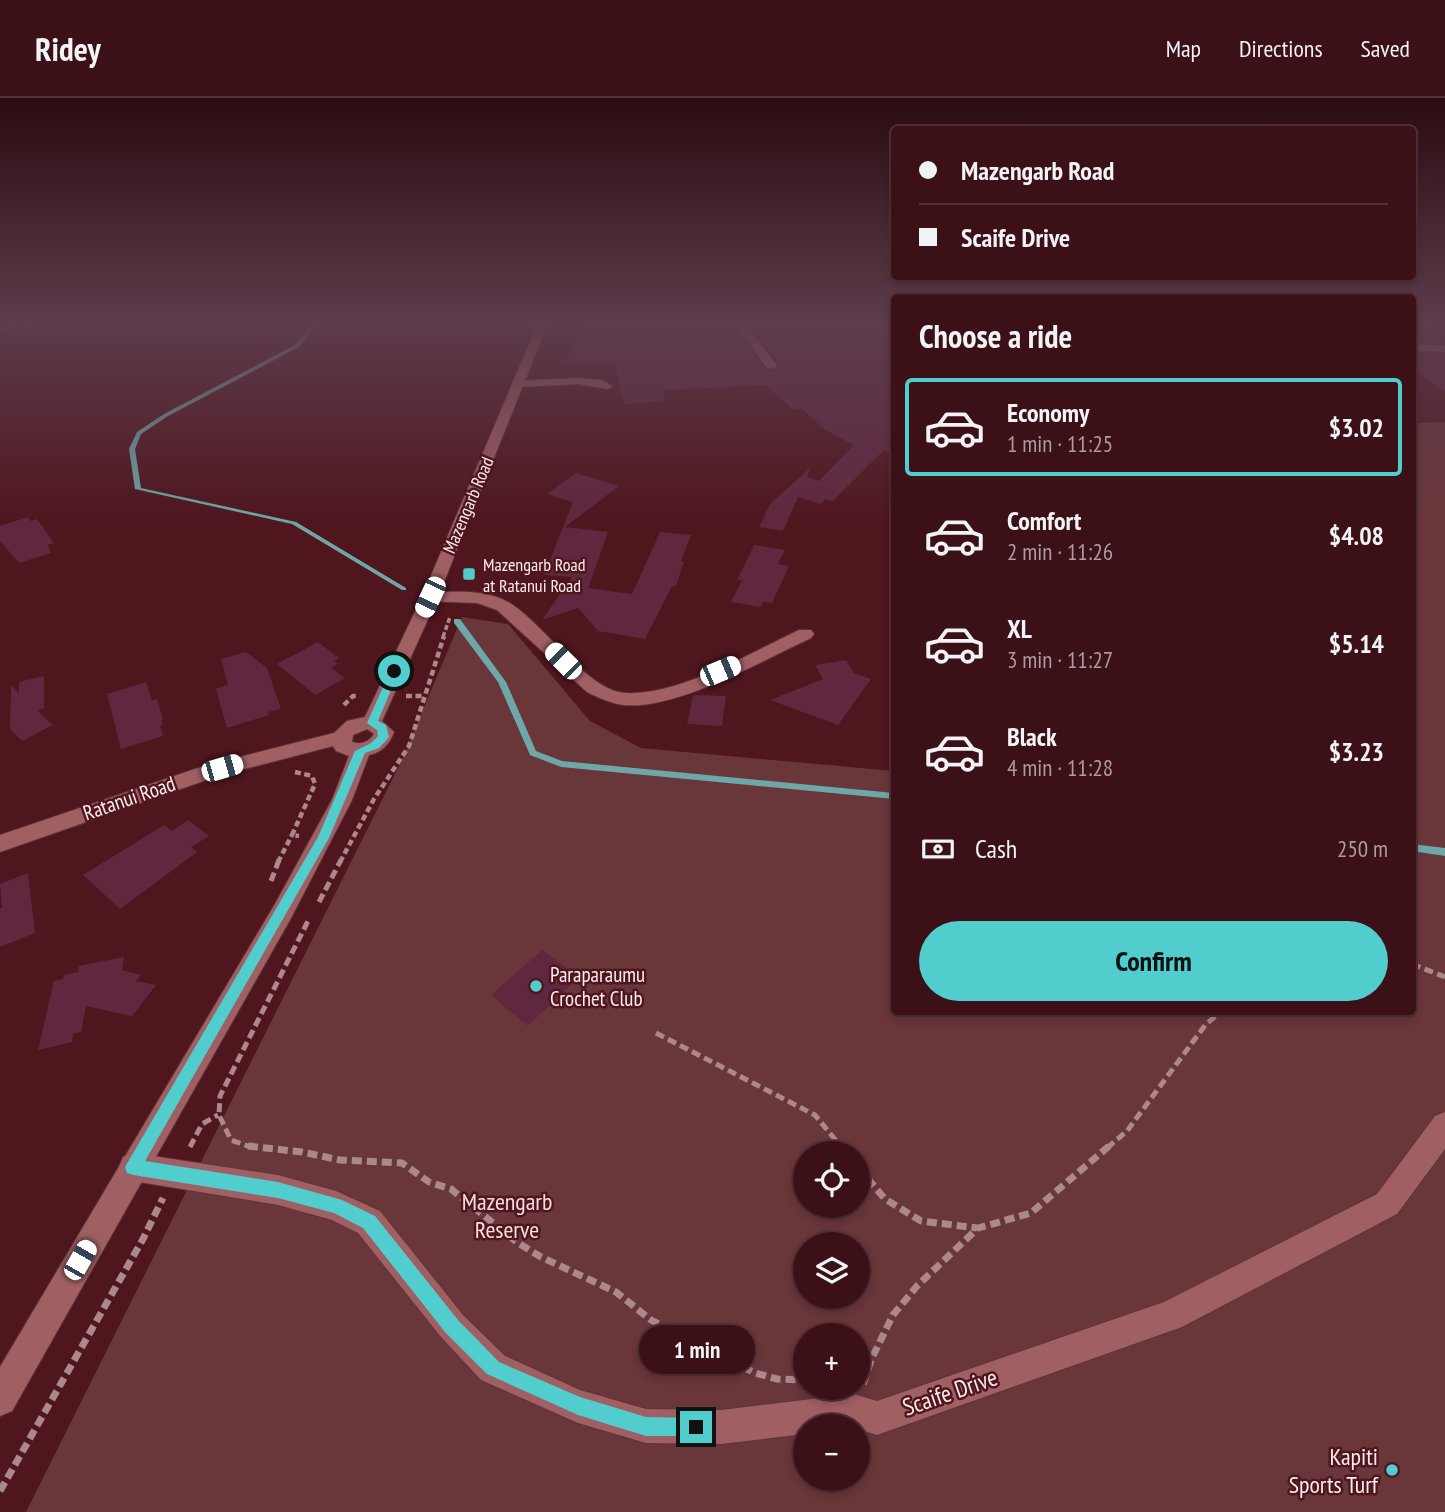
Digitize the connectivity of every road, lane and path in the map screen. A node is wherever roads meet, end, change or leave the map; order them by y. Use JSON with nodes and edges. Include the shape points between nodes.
{"nodes":[{"id":1,"x":516,"y":389,"type":"edge"},
{"id":2,"x":430,"y":597,"type":"junction"},
{"id":3,"x":456,"y":597,"type":"junction"},
{"id":4,"x":805,"y":634,"type":"dead end"},
{"id":5,"x":356,"y":696,"type":"dead end"},
{"id":6,"x":405,"y":696,"type":"dead end"},
{"id":7,"x":424,"y":696,"type":"junction"},
{"id":8,"x":340,"y":709,"type":"dead end"},
{"id":9,"x":351,"y":745,"type":"junction"},
{"id":10,"x":286,"y":772,"type":"dead end"},
{"id":11,"x":0,"y":844,"type":"edge"},
{"id":12,"x":271,"y":882,"type":"dead end"},
{"id":13,"x":1416,"y":966,"type":"edge"},
{"id":14,"x":1445,"y":977,"type":"edge"},
{"id":15,"x":1217,"y":1015,"type":"edge"},
{"id":16,"x":656,"y":1033,"type":"dead end"},
{"id":17,"x":218,"y":1115,"type":"junction"},
{"id":18,"x":202,"y":1124,"type":"dead end"},
{"id":19,"x":1445,"y":1126,"type":"edge"},
{"id":20,"x":836,"y":1141,"type":"edge"},
{"id":21,"x":133,"y":1167,"type":"junction"},
{"id":22,"x":870,"y":1181,"type":"edge"},
{"id":23,"x":155,"y":1215,"type":"dead end"},
{"id":24,"x":978,"y":1228,"type":"junction"},
{"id":25,"x":872,"y":1358,"type":"joint"},
{"id":26,"x":793,"y":1380,"type":"edge"},
{"id":27,"x":0,"y":1399,"type":"edge"},
{"id":28,"x":854,"y":1411,"type":"junction"},
{"id":29,"x":0,"y":1491,"type":"edge"}],
"edges":[{"from":1,"to":2,"type":"street","name":"Mazengarb Road"},
{"from":2,"to":3,"type":"street"},
{"from":2,"to":9,"type":"street","name":"Mazengarb Road","via":[[372,723],[352,726]]},
{"from":3,"to":4,"type":"street","via":[[501,605],[592,687],[622,699],[677,690]]},
{"from":3,"to":7,"type":"path"},
{"from":5,"to":8,"type":"path"},
{"from":6,"to":7,"type":"path"},
{"from":7,"to":17,"type":"path","via":[[409,746],[374,799],[309,919],[222,1089]]},
{"from":9,"to":11,"type":"street","name":"Ratanui Road","via":[[295,747],[198,774]]},
{"from":9,"to":21,"type":"street","via":[[342,800],[317,850]]},
{"from":10,"to":12,"type":"path","via":[[306,773],[315,784]]},
{"from":13,"to":14,"type":"path"},
{"from":15,"to":24,"type":"path","via":[[1128,1132],[1031,1213]]},
{"from":16,"to":20,"type":"path","via":[[814,1115]]},
{"from":17,"to":18,"type":"path"},
{"from":17,"to":26,"type":"path","via":[[231,1140],[239,1144],[340,1160],[402,1163],[429,1182],[451,1189],[541,1257],[615,1293],[651,1321],[755,1373]]},
{"from":19,"to":28,"type":"street","name":"Scaife Drive","via":[[1387,1204],[1171,1316],[877,1418]]},
{"from":21,"to":27,"type":"street"},
{"from":21,"to":28,"type":"street","name":"Scaife Drive","via":[[278,1190],[337,1206],[369,1222],[452,1326],[493,1368],[578,1406],[646,1426],[721,1427]]},
{"from":22,"to":24,"type":"path","via":[[885,1199],[921,1221]]},
{"from":23,"to":29,"type":"path"},
{"from":24,"to":25,"type":"path","via":[[893,1315]]},
{"from":25,"to":28,"type":"path"}]}
